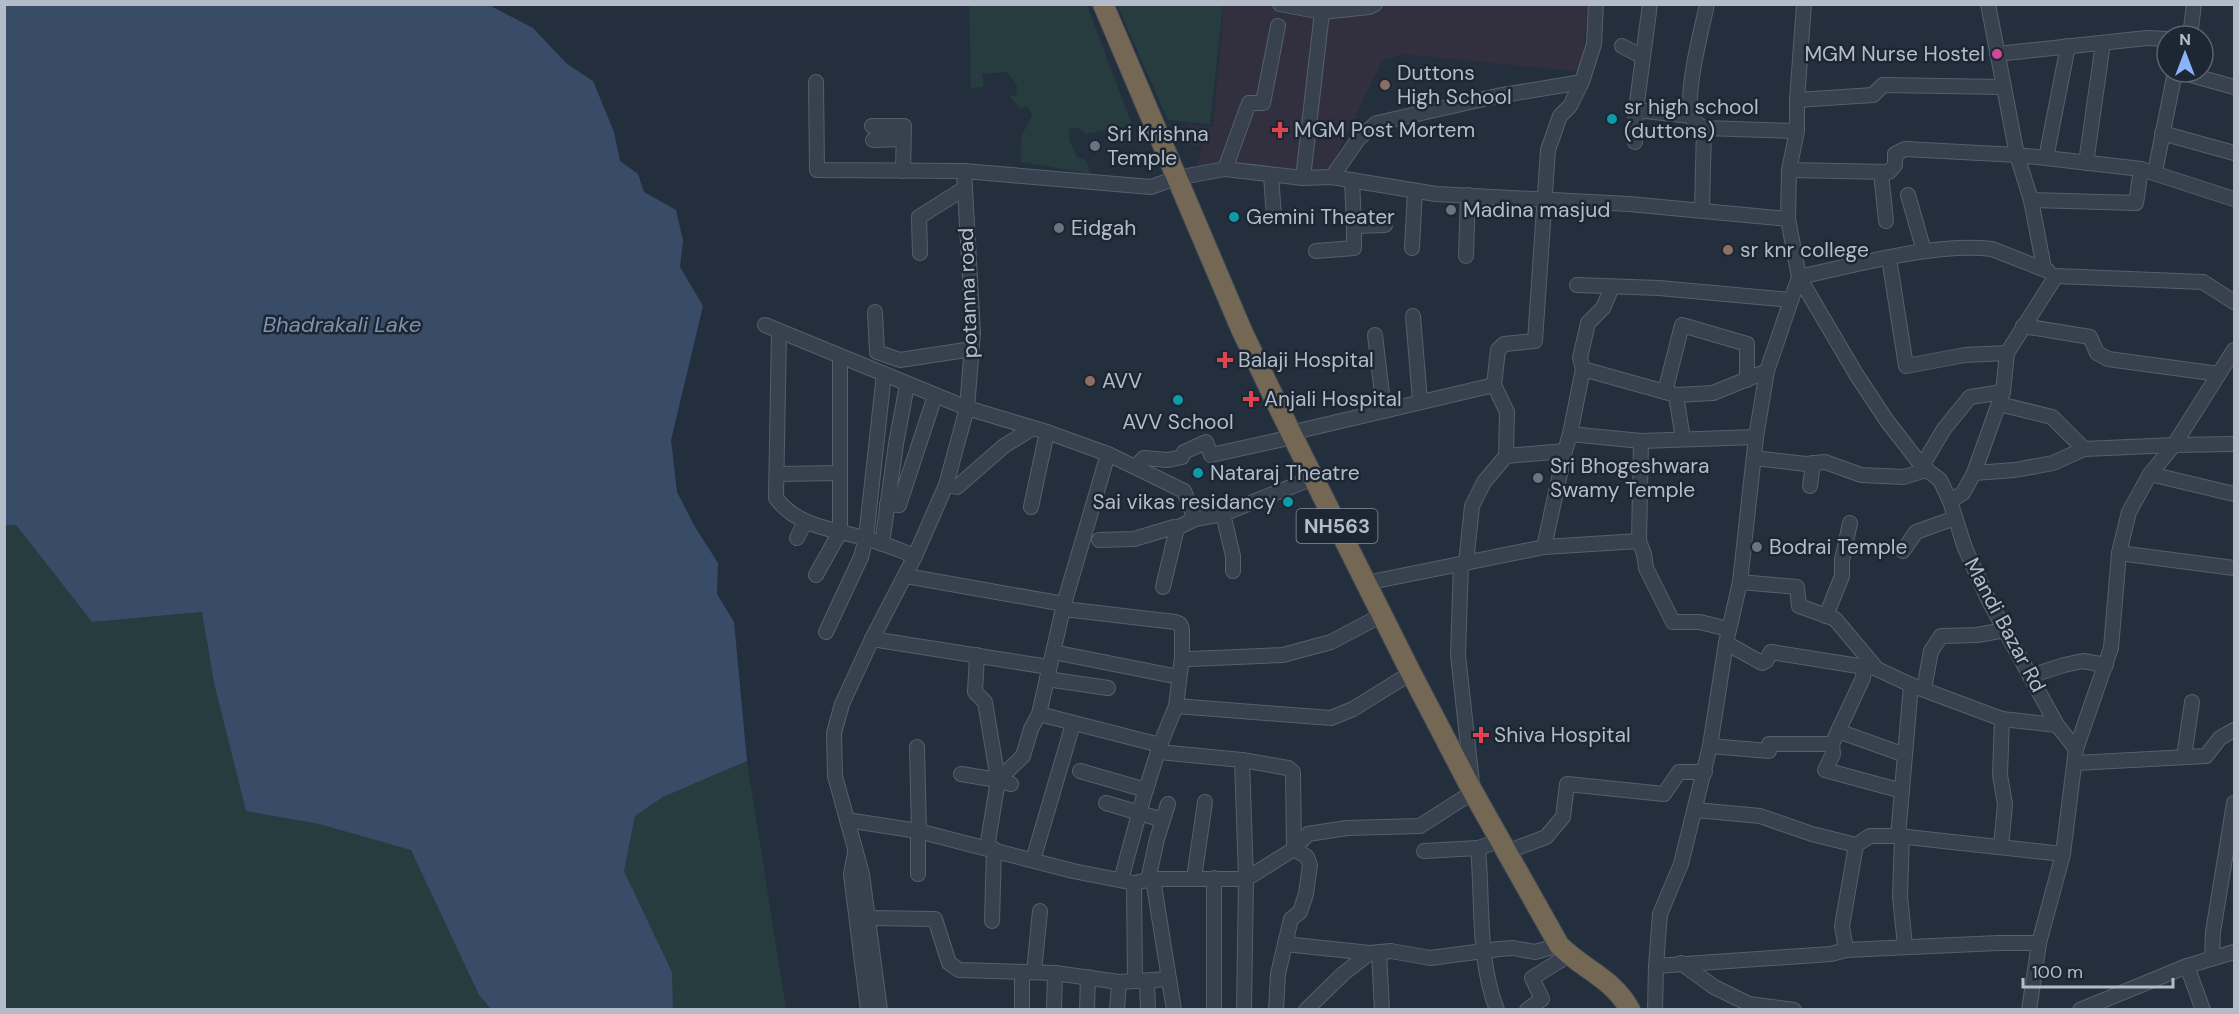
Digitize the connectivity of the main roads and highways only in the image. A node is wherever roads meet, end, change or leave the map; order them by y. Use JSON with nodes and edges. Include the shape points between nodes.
{"nodes":[{"id":1,"x":1103,"y":4,"type":"edge"},
{"id":2,"x":1630,"y":1010,"type":"edge"}],
"edges":[{"from":1,"to":2,"type":"highway","number":"NH563","via":[[1242,331],[1411,674],[1564,950],[1603,977]]}]}
